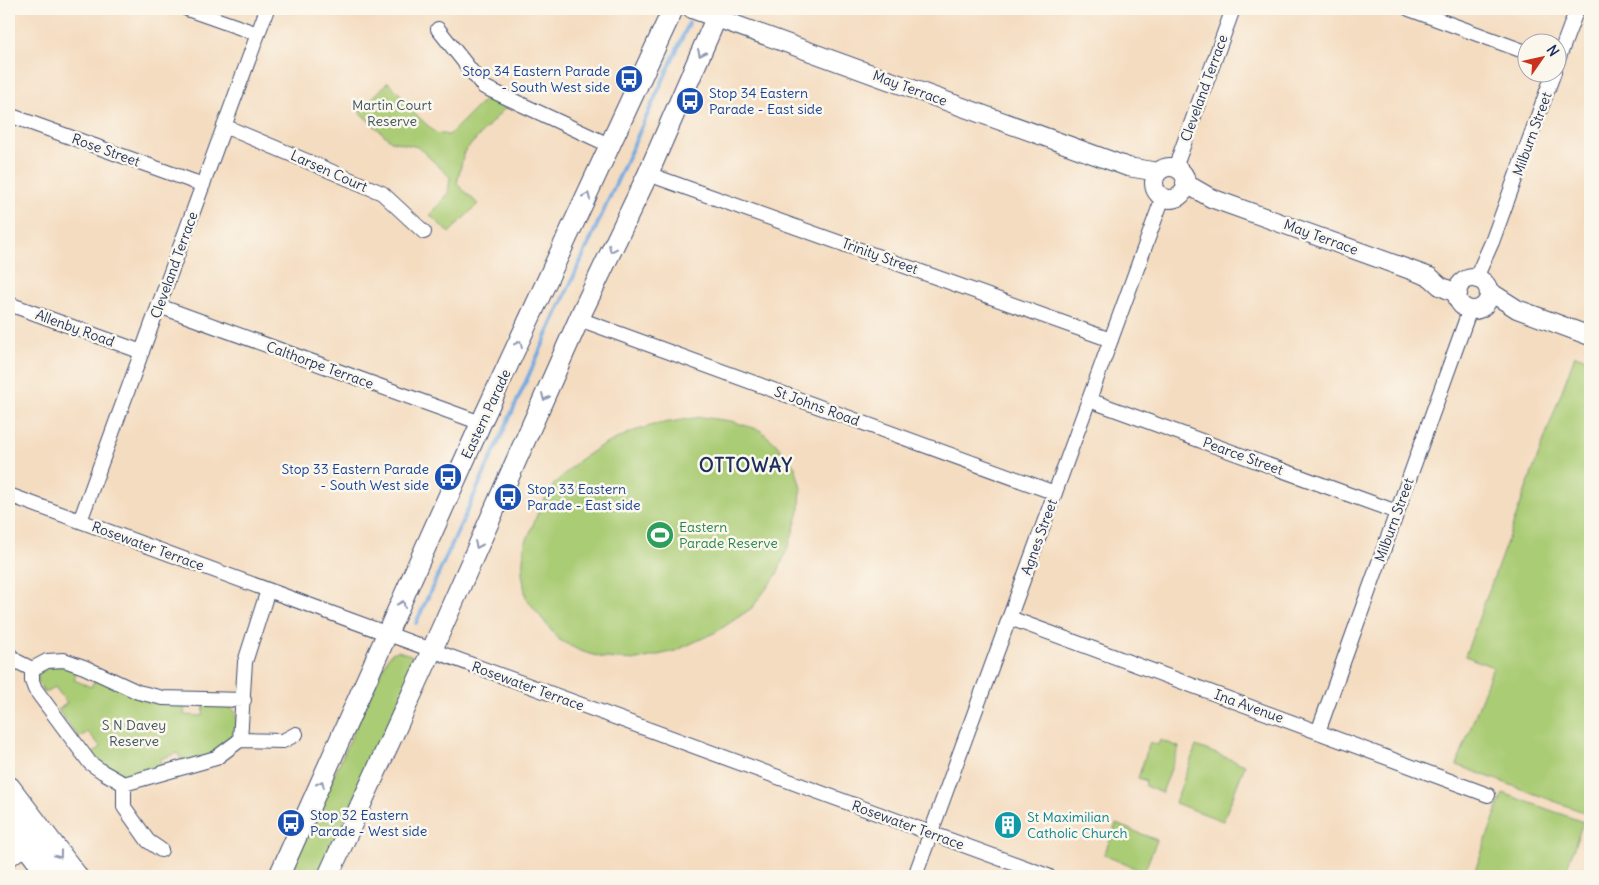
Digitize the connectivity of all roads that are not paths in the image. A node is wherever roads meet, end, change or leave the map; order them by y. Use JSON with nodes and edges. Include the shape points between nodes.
{"nodes":[{"id":1,"x":187,"y":9,"type":"edge"},
{"id":2,"x":267,"y":9,"type":"edge"},
{"id":3,"x":673,"y":9,"type":"edge"},
{"id":4,"x":692,"y":9,"type":"edge"},
{"id":5,"x":1233,"y":9,"type":"edge"},
{"id":6,"x":1409,"y":9,"type":"edge"},
{"id":7,"x":1577,"y":9,"type":"edge"},
{"id":8,"x":718,"y":13,"type":"edge"},
{"id":9,"x":1431,"y":13,"type":"edge"},
{"id":10,"x":438,"y":30,"type":"dead end"},
{"id":11,"x":258,"y":34,"type":"junction"},
{"id":12,"x":1566,"y":39,"type":"edge"},
{"id":13,"x":1516,"y":48,"type":"edge"},
{"id":14,"x":1550,"y":82,"type":"edge"},
{"id":15,"x":9,"y":115,"type":"edge"},
{"id":16,"x":224,"y":126,"type":"junction"},
{"id":17,"x":609,"y":145,"type":"junction"},
{"id":18,"x":648,"y":174,"type":"junction"},
{"id":19,"x":1163,"y":181,"type":"junction"},
{"id":20,"x":203,"y":185,"type":"junction"},
{"id":21,"x":1183,"y":188,"type":"junction"},
{"id":22,"x":424,"y":232,"type":"dead end"},
{"id":23,"x":1465,"y":285,"type":"junction"},
{"id":24,"x":1480,"y":302,"type":"junction"},
{"id":25,"x":9,"y":304,"type":"edge"},
{"id":26,"x":159,"y":306,"type":"junction"},
{"id":27,"x":580,"y":319,"type":"junction"},
{"id":28,"x":1590,"y":336,"type":"edge"},
{"id":29,"x":1111,"y":340,"type":"junction"},
{"id":30,"x":142,"y":352,"type":"junction"},
{"id":31,"x":1090,"y":400,"type":"junction"},
{"id":32,"x":482,"y":423,"type":"junction"},
{"id":33,"x":1055,"y":493,"type":"junction"},
{"id":34,"x":9,"y":495,"type":"edge"},
{"id":35,"x":1397,"y":512,"type":"junction"},
{"id":36,"x":80,"y":521,"type":"junction"},
{"id":37,"x":268,"y":590,"type":"junction"},
{"id":38,"x":1010,"y":618,"type":"junction"},
{"id":39,"x":388,"y":634,"type":"junction"},
{"id":40,"x":432,"y":650,"type":"junction"},
{"id":41,"x":9,"y":654,"type":"edge"},
{"id":42,"x":32,"y":669,"type":"junction"},
{"id":43,"x":244,"y":700,"type":"junction"},
{"id":44,"x":1318,"y":732,"type":"junction"},
{"id":45,"x":296,"y":734,"type":"dead end"},
{"id":46,"x":240,"y":740,"type":"junction"},
{"id":47,"x":124,"y":784,"type":"junction"},
{"id":48,"x":9,"y":789,"type":"edge"},
{"id":49,"x":1488,"y":795,"type":"dead end"},
{"id":50,"x":9,"y":821,"type":"edge"},
{"id":51,"x":931,"y":833,"type":"junction"},
{"id":52,"x":35,"y":839,"type":"junction"},
{"id":53,"x":161,"y":850,"type":"dead end"},
{"id":54,"x":9,"y":860,"type":"edge"},
{"id":55,"x":51,"y":876,"type":"edge"},
{"id":56,"x":75,"y":876,"type":"edge"},
{"id":57,"x":280,"y":876,"type":"edge"},
{"id":58,"x":328,"y":876,"type":"edge"},
{"id":59,"x":915,"y":876,"type":"edge"},
{"id":60,"x":1048,"y":876,"type":"edge"}],
"edges":[{"from":1,"to":11,"type":"street"},
{"from":2,"to":11,"type":"street","name":"Cleveland Terrace"},
{"from":3,"to":17,"type":"main road","name":"Eastern Parade"},
{"from":4,"to":8,"type":"street","name":"May Terrace"},
{"from":5,"to":19,"type":"street","name":"Cleveland Terrace"},
{"from":6,"to":9,"type":"street"},
{"from":7,"to":12,"type":"street","name":"Milburn Street"},
{"from":8,"to":18,"type":"main road","one_way":true},
{"from":8,"to":19,"type":"street","name":"May Terrace"},
{"from":9,"to":13,"type":"street"},
{"from":10,"to":17,"type":"street","via":[[484,87]]},
{"from":11,"to":16,"type":"street","name":"Cleveland Terrace"},
{"from":14,"to":23,"type":"street","name":"Milburn Street","via":[[1492,242]]},
{"from":15,"to":20,"type":"street","name":"Rose Street"},
{"from":16,"to":20,"type":"street","name":"Cleveland Terrace"},
{"from":16,"to":22,"type":"street","name":"Larsen Court","via":[[382,194]]},
{"from":32,"to":17,"type":"main road","name":"Eastern Parade","one_way":true},
{"from":18,"to":27,"type":"main road","one_way":true},
{"from":18,"to":29,"type":"street","name":"Trinity Street"},
{"from":19,"to":21,"type":"street","via":[[1173,198]]},
{"from":19,"to":21,"type":"street","via":[[1182,174]]},
{"from":19,"to":29,"type":"street","name":"Agnes Street"},
{"from":20,"to":26,"type":"street","name":"Cleveland Terrace"},
{"from":21,"to":23,"type":"street","name":"May Terrace","via":[[1195,198],[1211,198],[1430,278],[1440,286]]},
{"from":23,"to":24,"type":"street","via":[[1461,304]]},
{"from":23,"to":24,"type":"street","via":[[1484,282]]},
{"from":24,"to":28,"type":"street","via":[[1517,309]]},
{"from":24,"to":35,"type":"street","name":"Milburn Street"},
{"from":25,"to":30,"type":"street","name":"Allenby Road"},
{"from":26,"to":30,"type":"street","name":"Cleveland Terrace"},
{"from":26,"to":32,"type":"street","name":"Calthorpe Terrace"},
{"from":27,"to":33,"type":"street","name":"St Johns Road"},
{"from":27,"to":40,"type":"main road","one_way":true},
{"from":29,"to":31,"type":"street","name":"Agnes Street"},
{"from":30,"to":36,"type":"street","name":"Cleveland Terrace"},
{"from":31,"to":33,"type":"street","name":"Agnes Street"},
{"from":31,"to":35,"type":"street","name":"Pearce Street"},
{"from":39,"to":32,"type":"main road","name":"Eastern Parade","one_way":true},
{"from":33,"to":38,"type":"street","name":"Agnes Street"},
{"from":34,"to":36,"type":"street","name":"Rosewater Terrace"},
{"from":35,"to":44,"type":"street","name":"Milburn Street"},
{"from":36,"to":37,"type":"street","name":"Rosewater Terrace"},
{"from":37,"to":39,"type":"street","name":"Rosewater Terrace"},
{"from":37,"to":43,"type":"street","via":[[245,662]]},
{"from":38,"to":44,"type":"street","name":"Ina Avenue"},
{"from":38,"to":51,"type":"street","name":"Agnes Street"},
{"from":39,"to":40,"type":"street","name":"Rosewater Terrace"},
{"from":57,"to":39,"type":"main road","name":"Eastern Parade","one_way":true},
{"from":40,"to":51,"type":"street","name":"Rosewater Terrace"},
{"from":40,"to":58,"type":"main road"},
{"from":41,"to":42,"type":"street"},
{"from":42,"to":43,"type":"street","via":[[47,661],[64,660],[138,692],[163,698]]},
{"from":42,"to":47,"type":"street","via":[[35,689],[90,763]]},
{"from":43,"to":46,"type":"street"},
{"from":44,"to":49,"type":"street","name":"Ina Avenue"},
{"from":45,"to":46,"type":"street","via":[[283,741]]},
{"from":46,"to":47,"type":"street","via":[[216,758]]},
{"from":47,"to":53,"type":"street","via":[[124,807],[148,841]]},
{"from":48,"to":52,"type":"highway"},
{"from":50,"to":52,"type":"highway"},
{"from":51,"to":59,"type":"street","name":"Agnes Street"},
{"from":51,"to":60,"type":"street","name":"Rosewater Terrace"},
{"from":52,"to":54,"type":"street"},
{"from":52,"to":55,"type":"highway"},
{"from":52,"to":56,"type":"highway","one_way":true}]}
